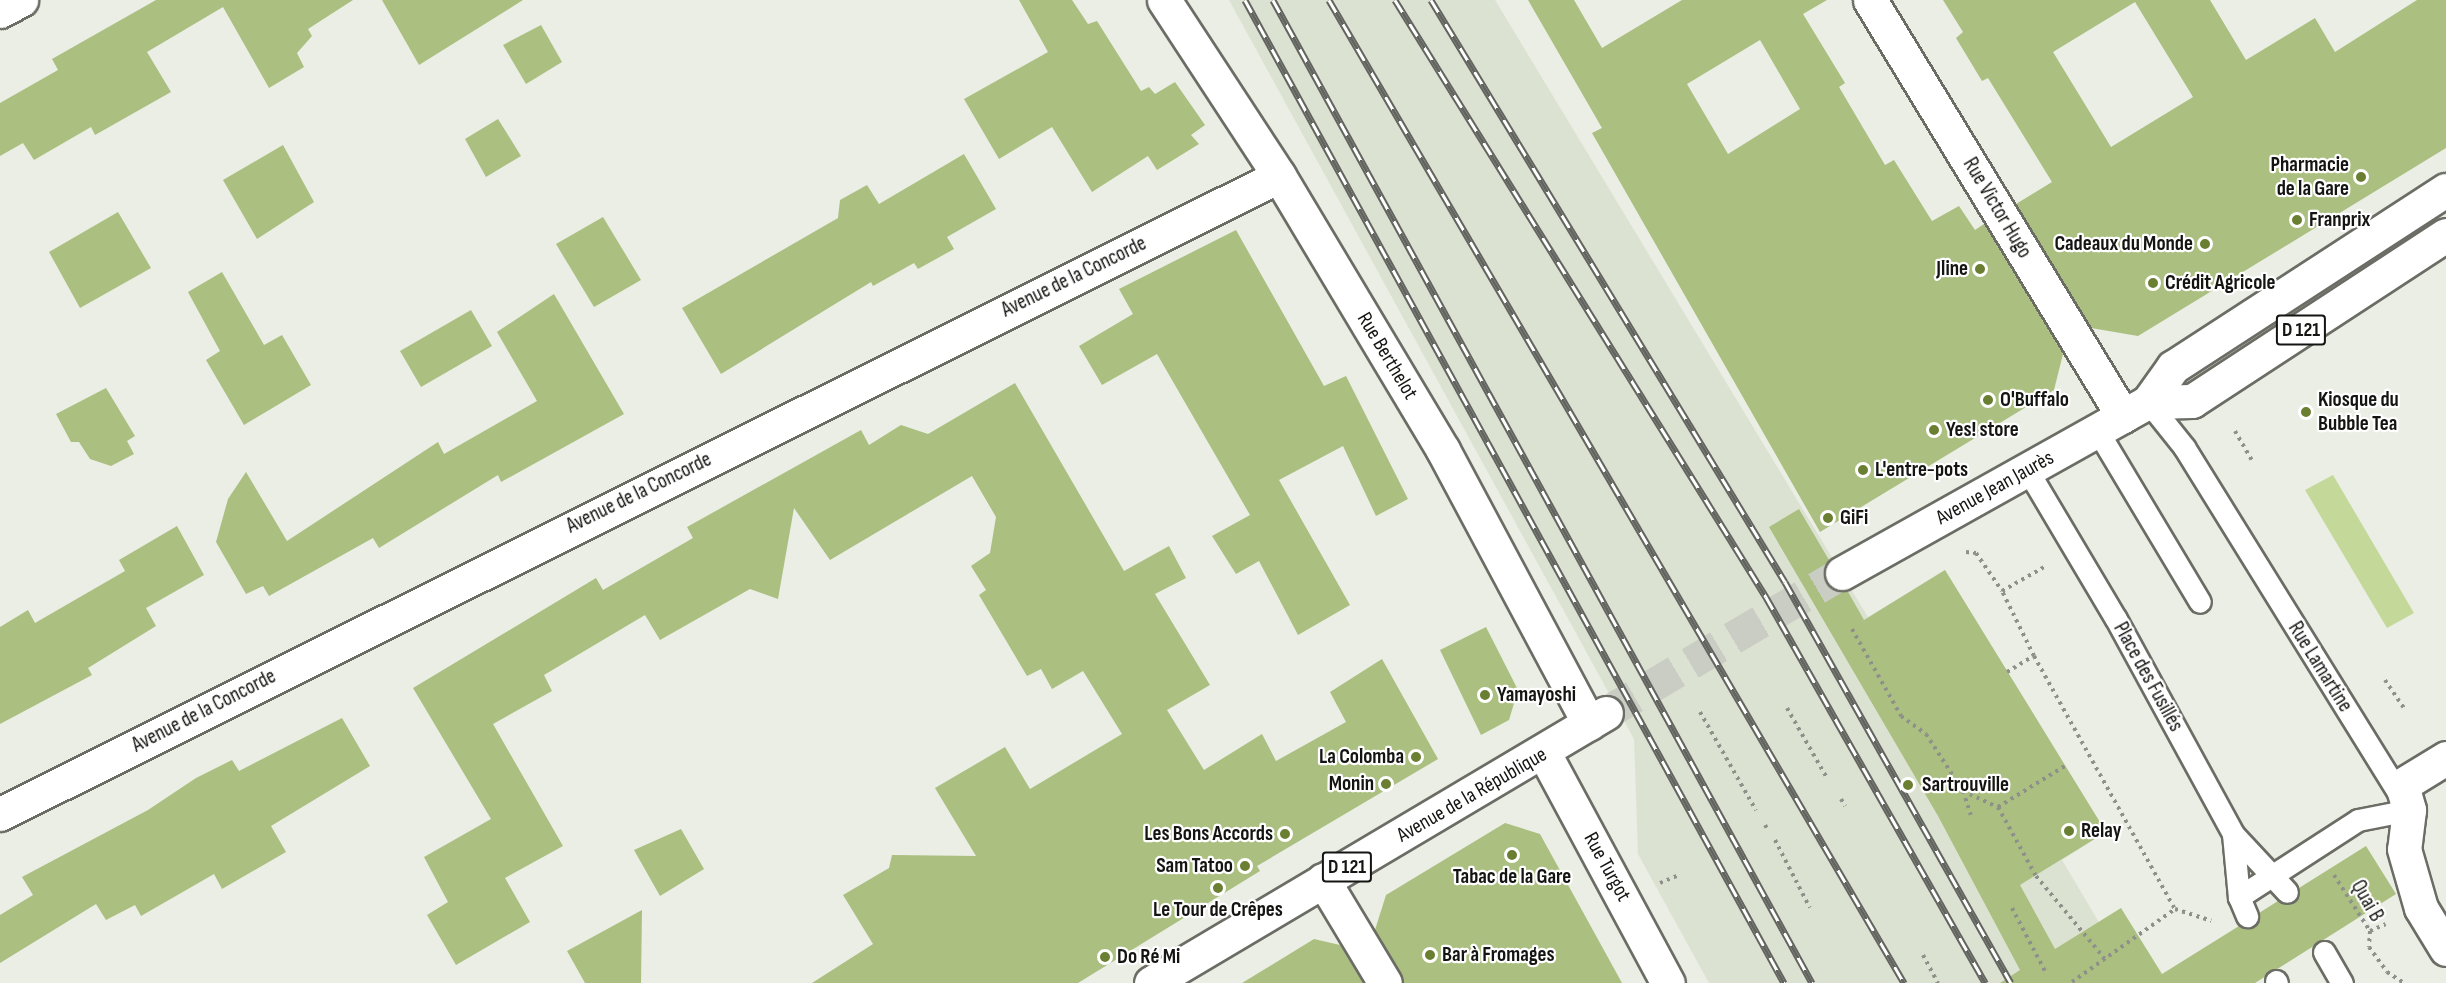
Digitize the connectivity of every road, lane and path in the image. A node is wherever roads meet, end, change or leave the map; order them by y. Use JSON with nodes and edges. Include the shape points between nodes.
{"nodes":[{"id":1,"x":21,"y":0,"type":"edge"},
{"id":2,"x":1164,"y":0,"type":"edge"},
{"id":3,"x":1870,"y":0,"type":"edge"},
{"id":4,"x":0,"y":11,"type":"edge"},
{"id":5,"x":1279,"y":176,"type":"junction"},
{"id":6,"x":2446,"y":190,"type":"edge"},
{"id":7,"x":2446,"y":235,"type":"edge"},
{"id":8,"x":2123,"y":416,"type":"junction"},
{"id":9,"x":2235,"y":431,"type":"dead end"},
{"id":10,"x":2252,"y":460,"type":"dead end"},
{"id":11,"x":2028,"y":471,"type":"junction"},
{"id":12,"x":1921,"y":529,"type":"junction"},
{"id":13,"x":2076,"y":552,"type":"junction"},
{"id":14,"x":1842,"y":573,"type":"tunnel mouth"},
{"id":15,"x":2002,"y":591,"type":"junction"},
{"id":16,"x":2200,"y":602,"type":"dead end"},
{"id":17,"x":1852,"y":629,"type":"dead end"},
{"id":18,"x":2034,"y":656,"type":"junction"},
{"id":19,"x":2007,"y":672,"type":"dead end"},
{"id":20,"x":2385,"y":680,"type":"dead end"},
{"id":21,"x":1787,"y":708,"type":"dead end"},
{"id":22,"x":2403,"y":708,"type":"dead end"},
{"id":23,"x":1700,"y":712,"type":"dead end"},
{"id":24,"x":1598,"y":719,"type":"joint"},
{"id":25,"x":1544,"y":753,"type":"junction"},
{"id":26,"x":2446,"y":758,"type":"edge"},
{"id":27,"x":2065,"y":766,"type":"dead end"},
{"id":28,"x":1827,"y":778,"type":"dead end"},
{"id":29,"x":1963,"y":790,"type":"junction"},
{"id":30,"x":1840,"y":799,"type":"dead end"},
{"id":31,"x":1845,"y":806,"type":"dead end"},
{"id":32,"x":1998,"y":807,"type":"junction"},
{"id":33,"x":1756,"y":810,"type":"dead end"},
{"id":34,"x":2409,"y":810,"type":"junction"},
{"id":35,"x":0,"y":814,"type":"edge"},
{"id":36,"x":1971,"y":815,"type":"dead end"},
{"id":37,"x":2233,"y":834,"type":"junction"},
{"id":38,"x":1775,"y":840,"type":"dead end"},
{"id":39,"x":2329,"y":868,"type":"dead end"},
{"id":40,"x":1323,"y":880,"type":"junction"},
{"id":41,"x":2282,"y":883,"type":"junction"},
{"id":42,"x":1810,"y":908,"type":"dead end"},
{"id":43,"x":2012,"y":908,"type":"dead end"},
{"id":44,"x":2175,"y":909,"type":"junction"},
{"id":45,"x":2214,"y":922,"type":"dead end"},
{"id":46,"x":2446,"y":949,"type":"edge"},
{"id":47,"x":2324,"y":952,"type":"dead end"},
{"id":48,"x":1923,"y":955,"type":"dead end"},
{"id":49,"x":2104,"y":958,"type":"junction"},
{"id":50,"x":2045,"y":971,"type":"dead end"},
{"id":51,"x":2072,"y":982,"type":"edge"},
{"id":52,"x":1151,"y":983,"type":"edge"},
{"id":53,"x":1385,"y":983,"type":"edge"},
{"id":54,"x":1668,"y":983,"type":"edge"},
{"id":55,"x":1938,"y":983,"type":"edge"},
{"id":56,"x":2342,"y":983,"type":"edge"},
{"id":57,"x":2404,"y":983,"type":"edge"}],
"edges":[{"from":1,"to":4,"type":"street"},
{"from":2,"to":5,"type":"street","name":"Rue Berthelot"},
{"from":3,"to":8,"type":"street","name":"Rue Victor Hugo"},
{"from":5,"to":24,"type":"street","name":"Rue Berthelot"},
{"from":5,"to":35,"type":"street","name":"Avenue de la Concorde"},
{"from":6,"to":8,"type":"street","name":"Avenue Jean Jaurès","number":"D 121","via":[[2173,367]]},
{"from":7,"to":8,"type":"street","name":"Avenue Jean Jaurès","number":"D 121","via":[[2192,401]]},
{"from":8,"to":11,"type":"street","name":"Avenue Jean Jaurès","number":"D 121"},
{"from":8,"to":16,"type":"lane"},
{"from":8,"to":34,"type":"lane","name":"Rue Lamartine","via":[[2184,447]]},
{"from":9,"to":10,"type":"path"},
{"from":11,"to":12,"type":"street","name":"Avenue Jean Jaurès","number":"D 121"},
{"from":11,"to":13,"type":"lane","name":"Place des Fusillés"},
{"from":12,"to":14,"type":"street","name":"Avenue Jean Jaurès","number":"D 121"},
{"from":12,"to":15,"type":"path","via":[[1937,559],[1976,553]]},
{"from":13,"to":15,"type":"path"},
{"from":13,"to":37,"type":"lane","name":"Place des Fusillés"},
{"from":15,"to":18,"type":"path"},
{"from":17,"to":29,"type":"path","via":[[1901,717],[1926,734]]},
{"from":18,"to":19,"type":"path"},
{"from":18,"to":44,"type":"path"},
{"from":20,"to":22,"type":"path"},
{"from":21,"to":28,"type":"path"},
{"from":23,"to":33,"type":"path"},
{"from":24,"to":25,"type":"street","name":"Avenue de la République","number":"D 121"},
{"from":25,"to":40,"type":"street","name":"Avenue de la République","number":"D 121"},
{"from":25,"to":54,"type":"street","name":"Rue Turgot"},
{"from":26,"to":34,"type":"street","via":[[2402,784]]},
{"from":27,"to":32,"type":"path"},
{"from":29,"to":32,"type":"path"},
{"from":29,"to":36,"type":"path"},
{"from":30,"to":31,"type":"path"},
{"from":32,"to":49,"type":"path","via":[[2036,876]]},
{"from":34,"to":41,"type":"lane","via":[[2358,820]]},
{"from":34,"to":46,"type":"street","via":[[2403,849],[2421,908]]},
{"from":37,"to":41,"type":"lane","name":"Place des Fusillés"},
{"from":37,"to":41,"type":"lane","via":[[2243,906]]},
{"from":38,"to":42,"type":"path"},
{"from":39,"to":57,"type":"path","name":"Quai B","via":[[2370,931],[2369,947],[2387,972]]},
{"from":40,"to":52,"type":"street","name":"Avenue de la République","number":"D 121"},
{"from":40,"to":53,"type":"street"},
{"from":43,"to":50,"type":"path"},
{"from":44,"to":45,"type":"path"},
{"from":44,"to":49,"type":"path"},
{"from":47,"to":56,"type":"lane"},
{"from":48,"to":55,"type":"path"},
{"from":49,"to":51,"type":"path"}]}
